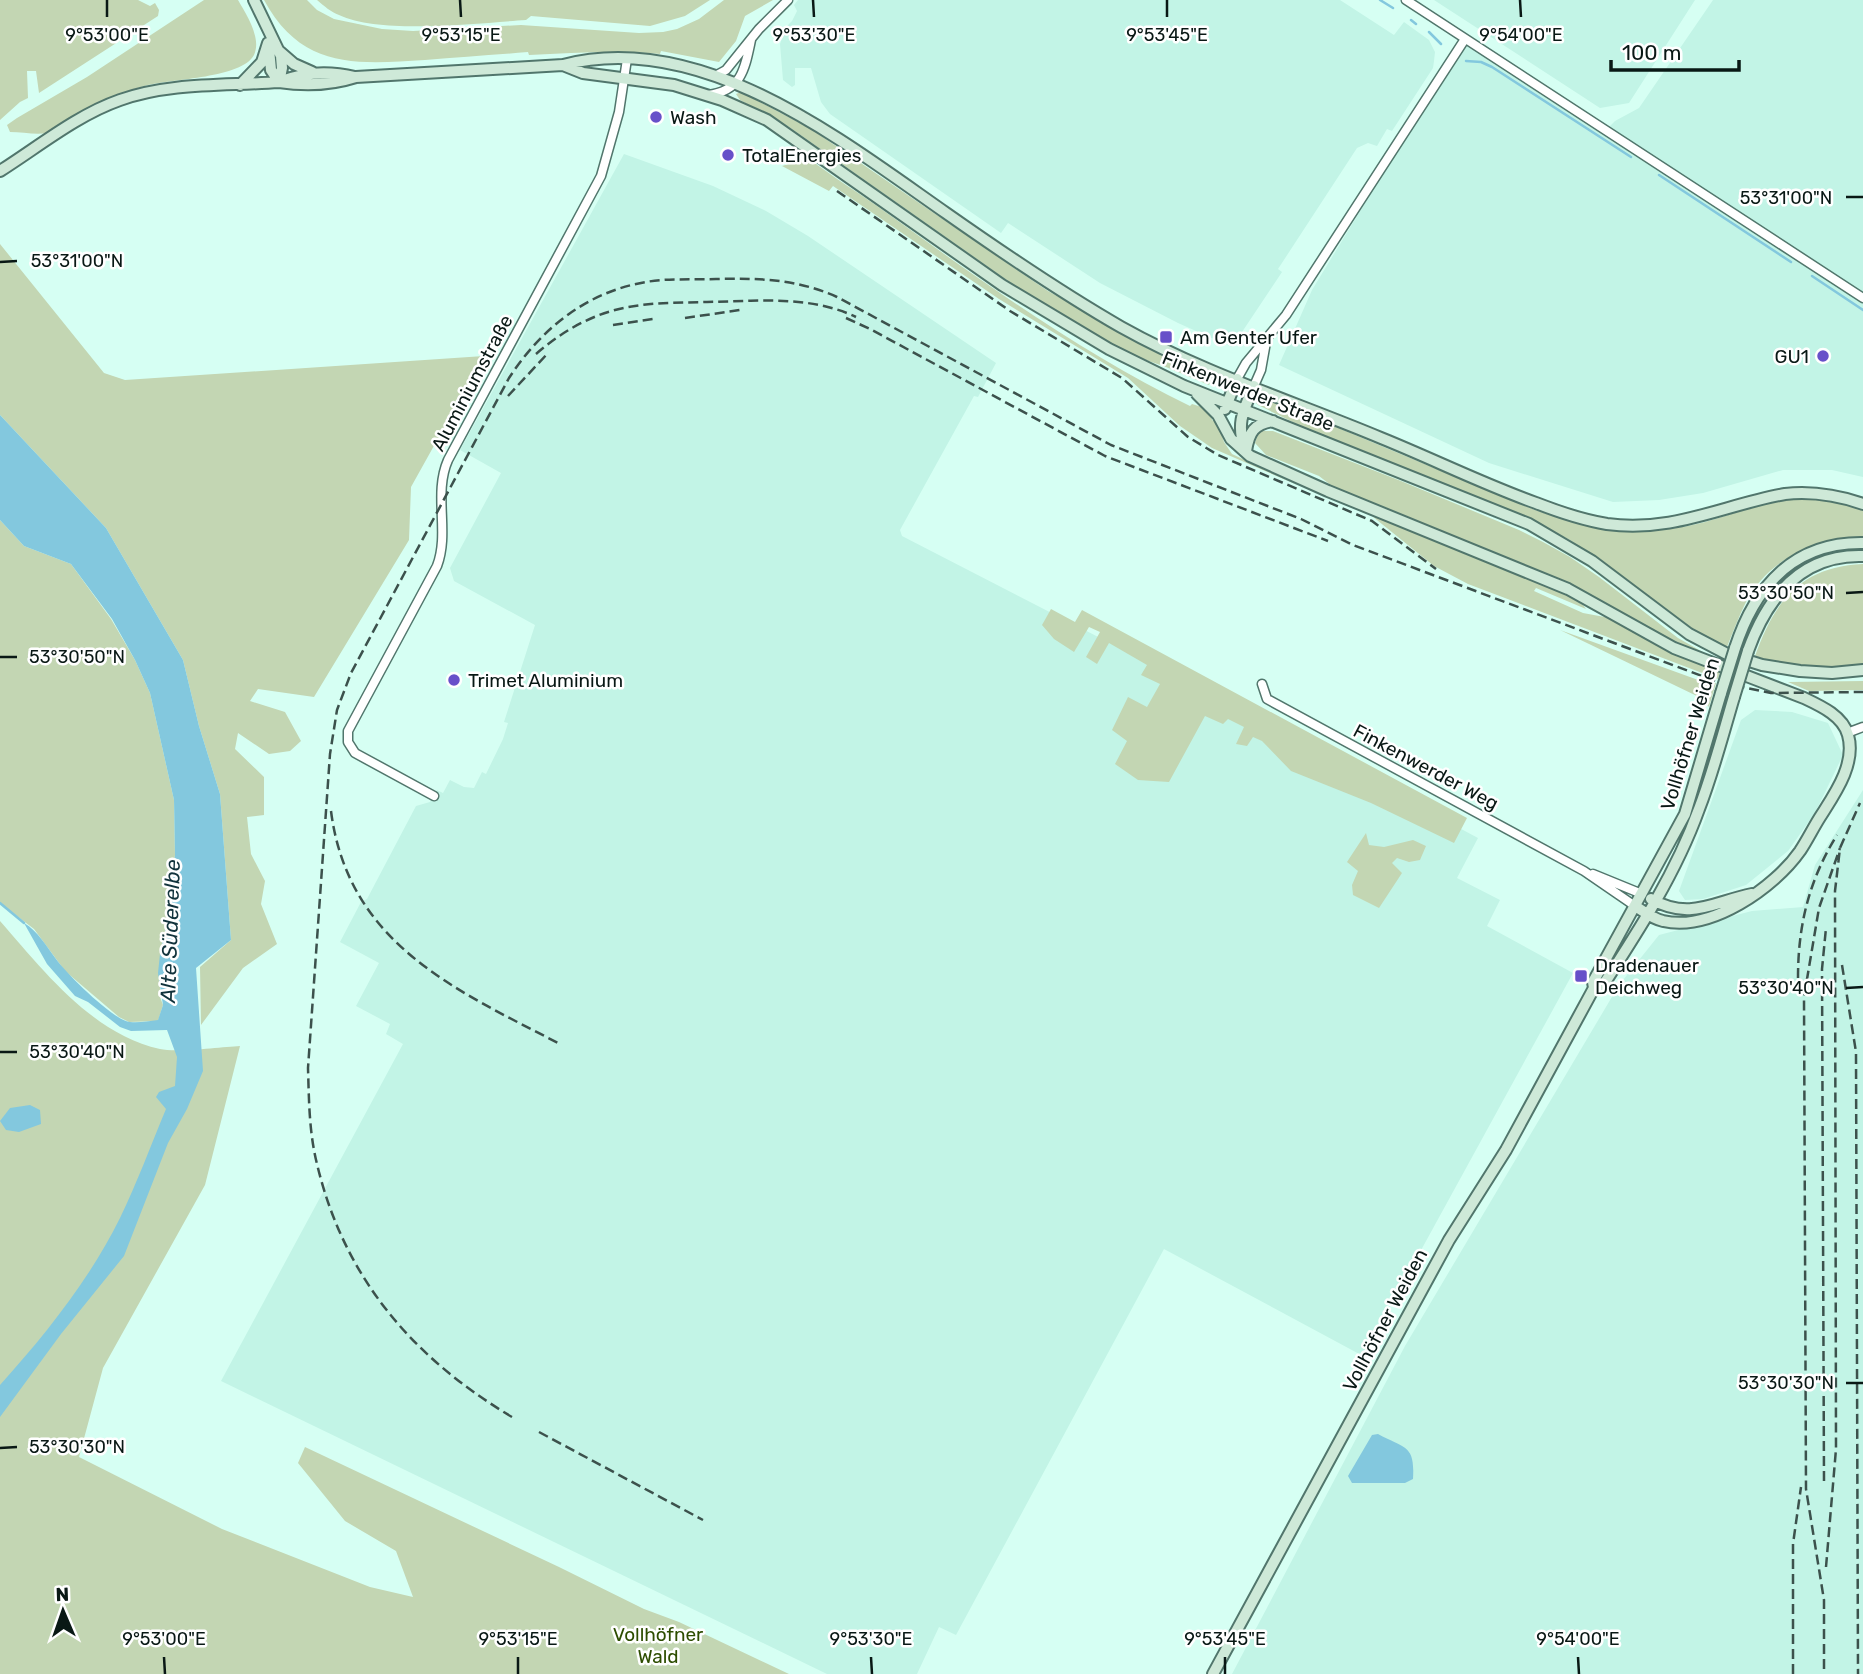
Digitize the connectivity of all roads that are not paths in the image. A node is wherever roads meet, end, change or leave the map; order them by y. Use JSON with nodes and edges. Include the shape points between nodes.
{"nodes":[{"id":1,"x":254,"y":0,"type":"edge"},
{"id":2,"x":788,"y":0,"type":"edge"},
{"id":3,"x":1406,"y":0,"type":"edge"},
{"id":4,"x":268,"y":38,"type":"junction"},
{"id":5,"x":1465,"y":39,"type":"junction"},
{"id":6,"x":751,"y":40,"type":"junction"},
{"id":7,"x":279,"y":51,"type":"junction"},
{"id":8,"x":627,"y":59,"type":"junction"},
{"id":9,"x":563,"y":65,"type":"junction"},
{"id":10,"x":318,"y":74,"type":"junction"},
{"id":11,"x":715,"y":76,"type":"junction"},
{"id":12,"x":356,"y":77,"type":"junction"},
{"id":13,"x":624,"y":78,"type":"junction"},
{"id":14,"x":279,"y":82,"type":"junction"},
{"id":15,"x":736,"y":83,"type":"junction"},
{"id":16,"x":240,"y":85,"type":"junction"},
{"id":17,"x":708,"y":95,"type":"junction"},
{"id":18,"x":0,"y":171,"type":"edge"},
{"id":19,"x":1863,"y":298,"type":"edge"},
{"id":20,"x":1266,"y":341,"type":"junction"},
{"id":21,"x":1237,"y":379,"type":"junction"},
{"id":22,"x":1254,"y":386,"type":"junction"},
{"id":23,"x":1193,"y":390,"type":"junction"},
{"id":24,"x":1226,"y":403,"type":"junction"},
{"id":25,"x":1244,"y":410,"type":"junction"},
{"id":26,"x":1273,"y":421,"type":"junction"},
{"id":27,"x":1224,"y":424,"type":"junction"},
{"id":28,"x":1246,"y":452,"type":"junction"},
{"id":29,"x":1863,"y":504,"type":"edge"},
{"id":30,"x":1863,"y":543,"type":"edge"},
{"id":31,"x":1863,"y":556,"type":"edge"},
{"id":32,"x":1863,"y":670,"type":"edge"},
{"id":33,"x":1262,"y":684,"type":"dead end"},
{"id":34,"x":1863,"y":727,"type":"edge"},
{"id":35,"x":1847,"y":733,"type":"junction"},
{"id":36,"x":434,"y":796,"type":"dead end"},
{"id":37,"x":1584,"y":871,"type":"junction"},
{"id":38,"x":1642,"y":894,"type":"junction"},
{"id":39,"x":1752,"y":894,"type":"junction"},
{"id":40,"x":1655,"y":901,"type":"junction"},
{"id":41,"x":1635,"y":906,"type":"junction"},
{"id":42,"x":1649,"y":915,"type":"junction"},
{"id":43,"x":1594,"y":988,"type":"junction"},
{"id":44,"x":1213,"y":1674,"type":"edge"}],
"edges":[{"from":1,"to":4,"type":"main road"},
{"from":2,"to":6,"type":"street"},
{"from":3,"to":5,"type":"street"},
{"from":4,"to":7,"type":"main road"},
{"from":4,"to":14,"type":"main road","via":[[271,70]]},
{"from":4,"to":16,"type":"main road","via":[[262,62]]},
{"from":5,"to":19,"type":"street"},
{"from":5,"to":20,"type":"street"},
{"from":6,"to":11,"type":"street","via":[[726,70]]},
{"from":6,"to":15,"type":"street"},
{"from":7,"to":10,"type":"main road","via":[[294,64]]},
{"from":7,"to":14,"type":"main road"},
{"from":8,"to":9,"type":"main road","name":"Finkenwerder Straße","via":[[586,59]]},
{"from":8,"to":11,"type":"main road","name":"Finkenwerder Straße"},
{"from":8,"to":13,"type":"street","name":"Aluminiumstraße"},
{"from":9,"to":12,"type":"main road","name":"Finkenwerder Straße"},
{"from":9,"to":13,"type":"main road","name":"Finkenwerder Straße","via":[[583,73]]},
{"from":10,"to":12,"type":"main road","name":"Finkenwerder Straße"},
{"from":10,"to":14,"type":"main road","name":"Finkenwerder Straße"},
{"from":11,"to":15,"type":"main road","name":"Finkenwerder Straße"},
{"from":12,"to":14,"type":"main road","name":"Finkenwerder Straße","via":[[319,84]]},
{"from":13,"to":17,"type":"main road","name":"Finkenwerder Straße"},
{"from":13,"to":36,"type":"street","name":"Aluminiumstraße","via":[[601,176],[444,470],[442,552],[437,566],[348,731],[355,753]]},
{"from":14,"to":16,"type":"main road"},
{"from":15,"to":17,"type":"street"},
{"from":15,"to":21,"type":"main road","name":"Finkenwerder Straße","via":[[874,163],[1080,302],[1161,347]]},
{"from":16,"to":18,"type":"main road","via":[[163,90],[118,100]]},
{"from":17,"to":23,"type":"main road","name":"Finkenwerder Straße","via":[[767,120],[1002,285],[1075,330]]},
{"from":20,"to":21,"type":"street"},
{"from":20,"to":22,"type":"street"},
{"from":21,"to":22,"type":"main road","name":"Finkenwerder Straße"},
{"from":21,"to":24,"type":"main road"},
{"from":22,"to":25,"type":"main road"},
{"from":22,"to":29,"type":"main road","name":"Finkenwerder Straße","via":[[1508,493],[1606,524],[1667,524],[1801,492]]},
{"from":23,"to":24,"type":"main road","name":"Finkenwerder Straße"},
{"from":23,"to":27,"type":"main road"},
{"from":24,"to":25,"type":"main road","name":"Finkenwerder Straße"},
{"from":24,"to":27,"type":"main road"},
{"from":25,"to":26,"type":"main road","name":"Finkenwerder Straße"},
{"from":25,"to":28,"type":"main road","via":[[1239,430]]},
{"from":26,"to":28,"type":"main road","via":[[1255,427]]},
{"from":26,"to":32,"type":"main road","name":"Finkenwerder Straße","via":[[1529,524],[1592,561],[1689,634],[1727,654],[1800,671]]},
{"from":27,"to":28,"type":"main road","via":[[1231,439]]},
{"from":28,"to":35,"type":"main road","via":[[1328,491],[1568,589],[1674,648],[1813,702],[1839,720]]},
{"from":30,"to":38,"type":"main road","name":"Vollhöfner Weiden","bridge":true,"via":[[1816,551],[1781,571],[1758,595],[1735,648],[1685,814]]},
{"from":31,"to":40,"type":"main road","name":"Vollhöfner Weiden","bridge":true,"via":[[1822,562],[1789,582],[1766,610],[1748,651],[1699,810]]},
{"from":33,"to":37,"type":"street","name":"Finkenwerder Weg","via":[[1267,699]]},
{"from":34,"to":35,"type":"street"},
{"from":35,"to":39,"type":"main road","via":[[1849,760],[1829,803],[1799,852]]},
{"from":37,"to":38,"type":"street","name":"Finkenwerder Weg"},
{"from":37,"to":41,"type":"street","name":"Finkenwerder Weg"},
{"from":38,"to":40,"type":"main road"},
{"from":38,"to":41,"type":"main road","name":"Vollhöfner Weiden"},
{"from":39,"to":40,"type":"main road","via":[[1692,911]]},
{"from":39,"to":42,"type":"main road","via":[[1706,920],[1668,922]]},
{"from":40,"to":42,"type":"main road","name":"Vollhöfner Weiden"},
{"from":41,"to":42,"type":"main road"},
{"from":41,"to":43,"type":"main road","name":"Vollhöfner Weiden","via":[[1593,982]]},
{"from":42,"to":43,"type":"main road","name":"Vollhöfner Weiden","via":[[1602,987]]},
{"from":43,"to":44,"type":"main road","name":"Vollhöfner Weiden","via":[[1506,1150],[1449,1240]]}]}
